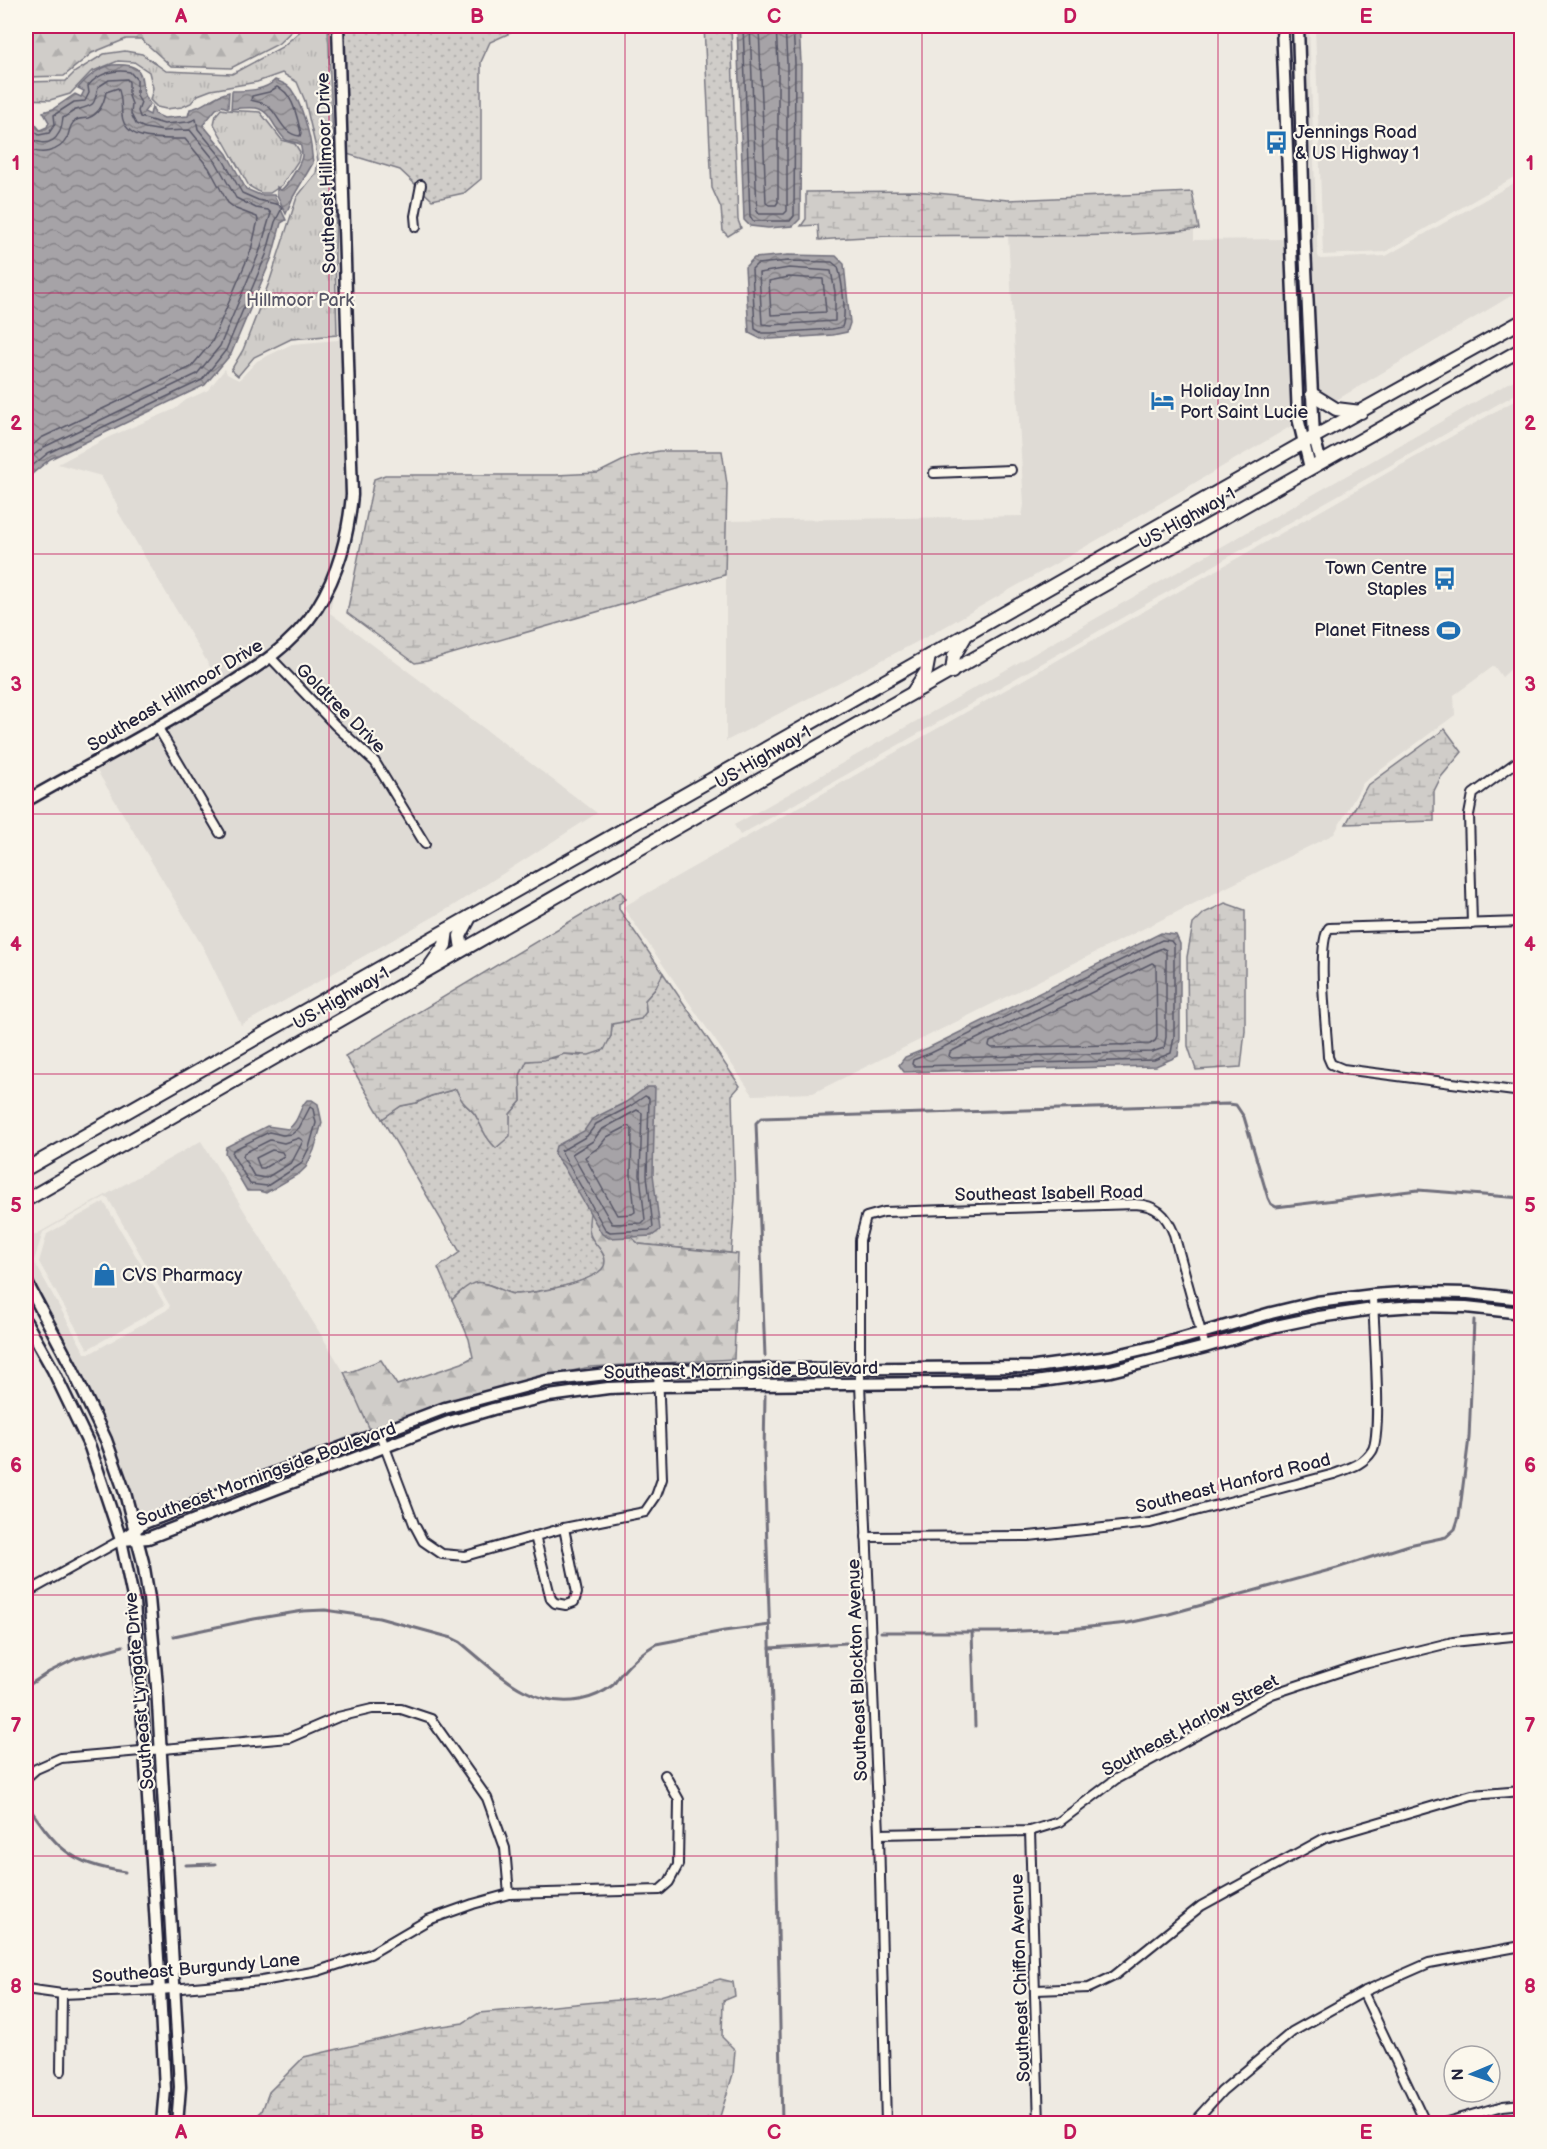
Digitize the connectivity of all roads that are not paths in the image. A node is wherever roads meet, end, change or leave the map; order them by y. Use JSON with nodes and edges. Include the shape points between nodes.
{"nodes":[{"id":1,"x":338,"y":26,"type":"edge"},
{"id":2,"x":1282,"y":26,"type":"edge"},
{"id":3,"x":1298,"y":26,"type":"edge"},
{"id":4,"x":420,"y":185,"type":"dead end"},
{"id":5,"x":416,"y":227,"type":"dead end"},
{"id":6,"x":1521,"y":321,"type":"edge"},
{"id":7,"x":1521,"y":350,"type":"edge"},
{"id":8,"x":1312,"y":394,"type":"junction"},
{"id":9,"x":1361,"y":412,"type":"junction"},
{"id":10,"x":1314,"y":436,"type":"junction"},
{"id":11,"x":1303,"y":443,"type":"junction"},
{"id":12,"x":1316,"y":466,"type":"junction"},
{"id":13,"x":1011,"y":471,"type":"dead end"},
{"id":14,"x":933,"y":473,"type":"dead end"},
{"id":15,"x":966,"y":636,"type":"junction"},
{"id":16,"x":929,"y":657,"type":"junction"},
{"id":17,"x":271,"y":658,"type":"junction"},
{"id":18,"x":952,"y":672,"type":"junction"},
{"id":19,"x":913,"y":693,"type":"junction"},
{"id":20,"x":158,"y":728,"type":"junction"},
{"id":21,"x":1521,"y":758,"type":"edge"},
{"id":22,"x":26,"y":801,"type":"edge"},
{"id":23,"x":220,"y":834,"type":"dead end"},
{"id":24,"x":425,"y":844,"type":"dead end"},
{"id":25,"x":471,"y":916,"type":"junction"},
{"id":26,"x":1521,"y":922,"type":"edge"},
{"id":27,"x":1472,"y":924,"type":"junction"},
{"id":28,"x":447,"y":930,"type":"junction"},
{"id":29,"x":462,"y":949,"type":"junction"},
{"id":30,"x":428,"y":968,"type":"junction"},
{"id":31,"x":1521,"y":1092,"type":"edge"},
{"id":32,"x":26,"y":1169,"type":"edge"},
{"id":33,"x":26,"y":1200,"type":"edge"},
{"id":34,"x":866,"y":1217,"type":"joint"},
{"id":35,"x":26,"y":1281,"type":"edge"},
{"id":36,"x":1373,"y":1295,"type":"junction"},
{"id":37,"x":1517,"y":1298,"type":"edge"},
{"id":38,"x":1373,"y":1309,"type":"junction"},
{"id":39,"x":1516,"y":1313,"type":"edge"},
{"id":40,"x":26,"y":1322,"type":"edge"},
{"id":41,"x":1202,"y":1332,"type":"junction"},
{"id":42,"x":1205,"y":1347,"type":"junction"},
{"id":43,"x":860,"y":1370,"type":"junction"},
{"id":44,"x":658,"y":1371,"type":"junction"},
{"id":45,"x":860,"y":1384,"type":"junction"},
{"id":46,"x":659,"y":1386,"type":"junction"},
{"id":47,"x":519,"y":1388,"type":"junction"},
{"id":48,"x":523,"y":1402,"type":"junction"},
{"id":49,"x":380,"y":1434,"type":"junction"},
{"id":50,"x":384,"y":1448,"type":"junction"},
{"id":51,"x":256,"y":1481,"type":"junction"},
{"id":52,"x":261,"y":1495,"type":"junction"},
{"id":53,"x":564,"y":1528,"type":"junction"},
{"id":54,"x":136,"y":1535,"type":"junction"},
{"id":55,"x":535,"y":1536,"type":"junction"},
{"id":56,"x":866,"y":1537,"type":"junction"},
{"id":57,"x":121,"y":1540,"type":"junction"},
{"id":58,"x":26,"y":1593,"type":"edge"},
{"id":59,"x":1521,"y":1635,"type":"edge"},
{"id":60,"x":161,"y":1749,"type":"junction"},
{"id":61,"x":146,"y":1750,"type":"junction"},
{"id":62,"x":665,"y":1775,"type":"dead end"},
{"id":63,"x":26,"y":1778,"type":"edge"},
{"id":64,"x":1521,"y":1791,"type":"edge"},
{"id":65,"x":1030,"y":1831,"type":"junction"},
{"id":66,"x":879,"y":1834,"type":"junction"},
{"id":67,"x":509,"y":1894,"type":"junction"},
{"id":68,"x":1521,"y":1946,"type":"edge"},
{"id":69,"x":175,"y":1988,"type":"junction"},
{"id":70,"x":26,"y":1989,"type":"edge"},
{"id":71,"x":160,"y":1990,"type":"junction"},
{"id":72,"x":1036,"y":1990,"type":"junction"},
{"id":73,"x":1363,"y":1992,"type":"junction"},
{"id":74,"x":62,"y":1994,"type":"junction"},
{"id":75,"x":61,"y":2071,"type":"dead end"},
{"id":76,"x":1521,"y":2104,"type":"edge"},
{"id":77,"x":162,"y":2124,"type":"edge"},
{"id":78,"x":177,"y":2124,"type":"edge"},
{"id":79,"x":886,"y":2124,"type":"edge"},
{"id":80,"x":1039,"y":2124,"type":"edge"},
{"id":81,"x":1192,"y":2124,"type":"edge"},
{"id":82,"x":1426,"y":2124,"type":"edge"},
{"id":83,"x":1440,"y":2124,"type":"edge"}],
"edges":[{"from":1,"to":17,"type":"street","name":"Southeast Hillmoor Drive","via":[[351,503],[344,547],[317,608]]},
{"from":2,"to":11,"type":"street","via":[[1298,418]]},
{"from":3,"to":8,"type":"street"},
{"from":4,"to":5,"type":"street"},
{"from":6,"to":9,"type":"main road","name":"US Highway 1"},
{"from":7,"to":12,"type":"main road","name":"US Highway 1"},
{"from":8,"to":9,"type":"main road","via":[[1336,409]]},
{"from":8,"to":10,"type":"street"},
{"from":9,"to":10,"type":"main road","name":"US Highway 1"},
{"from":10,"to":11,"type":"main road","name":"US Highway 1"},
{"from":10,"to":12,"type":"street"},
{"from":11,"to":12,"type":"street"},
{"from":11,"to":15,"type":"main road","name":"US Highway 1"},
{"from":12,"to":18,"type":"main road","name":"US Highway 1"},
{"from":13,"to":14,"type":"street"},
{"from":15,"to":16,"type":"main road","name":"US Highway 1"},
{"from":15,"to":18,"type":"main road","via":[[954,656]]},
{"from":16,"to":19,"type":"main road","via":[[926,672]]},
{"from":16,"to":25,"type":"main road","name":"US Highway 1"},
{"from":17,"to":20,"type":"street","name":"Southeast Hillmoor Drive"},
{"from":17,"to":24,"type":"street","name":"Goldtree Drive","via":[[375,762]]},
{"from":18,"to":19,"type":"main road","name":"US Highway 1"},
{"from":19,"to":29,"type":"main road","name":"US Highway 1"},
{"from":20,"to":22,"type":"street","name":"Southeast Hillmoor Drive"},
{"from":20,"to":23,"type":"street"},
{"from":21,"to":27,"type":"street","via":[[1473,794],[1469,815]]},
{"from":25,"to":28,"type":"main road","name":"US Highway 1"},
{"from":25,"to":29,"type":"main road","via":[[460,936]]},
{"from":26,"to":27,"type":"street"},
{"from":27,"to":31,"type":"street","via":[[1329,928],[1324,934],[1323,963],[1328,1057],[1331,1064],[1343,1069]]},
{"from":28,"to":30,"type":"main road","via":[[445,945]]},
{"from":28,"to":32,"type":"main road","name":"US Highway 1"},
{"from":29,"to":30,"type":"main road","name":"US Highway 1"},
{"from":30,"to":33,"type":"main road","name":"US Highway 1"},
{"from":34,"to":41,"type":"street","name":"Southeast Isabell Road","via":[[896,1211],[1152,1206],[1165,1217],[1174,1234]]},
{"from":34,"to":43,"type":"street","name":"Southeast Blockton Avenue","via":[[860,1240]]},
{"from":35,"to":54,"type":"street","name":"Southeast Lyngate Drive","via":[[106,1440]]},
{"from":36,"to":37,"type":"street","name":"Southeast Morningside Boulevard","via":[[1468,1293]]},
{"from":36,"to":38,"type":"street","name":"Southeast Hanford Road"},
{"from":36,"to":41,"type":"street","name":"Southeast Morningside Boulevard","via":[[1317,1302]]},
{"from":37,"to":39,"type":"street"},
{"from":38,"to":39,"type":"street","name":"Southeast Morningside Boulevard","via":[[1466,1307]]},
{"from":38,"to":42,"type":"street","name":"Southeast Morningside Boulevard","via":[[1276,1326]]},
{"from":38,"to":56,"type":"street","name":"Southeast Hanford Road","via":[[1377,1424],[1374,1449],[1360,1464],[1150,1522],[1029,1536]]},
{"from":40,"to":57,"type":"street","name":"Southeast Lyngate Drive","via":[[90,1447]]},
{"from":41,"to":42,"type":"street","name":"Southeast Isabell Road"},
{"from":41,"to":43,"type":"street","name":"Southeast Morningside Boulevard","via":[[1109,1357],[1035,1366]]},
{"from":42,"to":45,"type":"street","name":"Southeast Morningside Boulevard","via":[[1111,1371],[1035,1382]]},
{"from":43,"to":44,"type":"street","name":"Southeast Morningside Boulevard"},
{"from":43,"to":45,"type":"street","name":"Southeast Blockton Avenue"},
{"from":44,"to":46,"type":"street"},
{"from":44,"to":47,"type":"street","name":"Southeast Morningside Boulevard","via":[[570,1377]]},
{"from":45,"to":46,"type":"street","name":"Southeast Morningside Boulevard"},
{"from":45,"to":56,"type":"street","name":"Southeast Blockton Avenue"},
{"from":46,"to":48,"type":"street","name":"Southeast Morningside Boulevard","via":[[572,1392]]},
{"from":46,"to":53,"type":"street","via":[[662,1479],[656,1496],[645,1512]]},
{"from":47,"to":48,"type":"street"},
{"from":47,"to":49,"type":"street","name":"Southeast Morningside Boulevard","via":[[445,1408]]},
{"from":48,"to":50,"type":"street","name":"Southeast Morningside Boulevard","via":[[449,1422]]},
{"from":49,"to":50,"type":"street"},
{"from":49,"to":51,"type":"street","name":"Southeast Morningside Boulevard"},
{"from":50,"to":52,"type":"street","name":"Southeast Morningside Boulevard"},
{"from":50,"to":55,"type":"street","via":[[423,1541],[442,1554],[465,1556]]},
{"from":51,"to":52,"type":"street"},
{"from":51,"to":54,"type":"street","name":"Southeast Morningside Boulevard","via":[[144,1523]]},
{"from":52,"to":54,"type":"street","name":"Southeast Morningside Boulevard","via":[[148,1539]]},
{"from":53,"to":55,"type":"street"},
{"from":53,"to":55,"type":"street","via":[[577,1593],[574,1602],[566,1605],[551,1599]]},
{"from":54,"to":57,"type":"street","name":"Southeast Morningside Boulevard"},
{"from":54,"to":60,"type":"street","name":"Southeast Lyngate Drive","via":[[149,1598]]},
{"from":56,"to":66,"type":"street","name":"Southeast Blockton Avenue"},
{"from":57,"to":58,"type":"street"},
{"from":57,"to":61,"type":"street","name":"Southeast Lyngate Drive","via":[[134,1602]]},
{"from":59,"to":65,"type":"street","name":"Southeast Harlow Street","via":[[1453,1642],[1360,1665],[1272,1694],[1116,1779],[1059,1822]]},
{"from":60,"to":61,"type":"street"},
{"from":60,"to":67,"type":"street","via":[[289,1738],[372,1709],[401,1709],[430,1719],[488,1798],[505,1848]]},
{"from":60,"to":69,"type":"street","name":"Southeast Lyngate Drive"},
{"from":61,"to":63,"type":"street","via":[[61,1758]]},
{"from":61,"to":71,"type":"street","name":"Southeast Lyngate Drive"},
{"from":62,"to":67,"type":"street","name":"Southeast Burgundy Lane","via":[[679,1800],[678,1864],[660,1890]]},
{"from":64,"to":72,"type":"street","via":[[1472,1796],[1325,1838],[1201,1906],[1114,1976],[1089,1988]]},
{"from":65,"to":66,"type":"street","name":"Southeast Harlow Street"},
{"from":65,"to":72,"type":"street","name":"Southeast Chiffon Avenue"},
{"from":66,"to":79,"type":"street","name":"Southeast Blockton Avenue"},
{"from":67,"to":69,"type":"street","name":"Southeast Burgundy Lane","via":[[428,1920],[370,1954],[318,1971],[262,1981]]},
{"from":68,"to":73,"type":"street","via":[[1429,1963]]},
{"from":69,"to":71,"type":"street","name":"Southeast Burgundy Lane"},
{"from":69,"to":78,"type":"street","name":"Southeast Lyngate Drive","via":[[180,2087]]},
{"from":70,"to":74,"type":"street","name":"Southeast Burgundy Lane"},
{"from":71,"to":74,"type":"street","name":"Southeast Burgundy Lane"},
{"from":71,"to":77,"type":"street","name":"Southeast Lyngate Drive","via":[[165,2089]]},
{"from":72,"to":80,"type":"street","name":"Southeast Chiffon Avenue"},
{"from":73,"to":81,"type":"street","via":[[1292,2032],[1222,2091]]},
{"from":73,"to":82,"type":"street"},
{"from":74,"to":75,"type":"street"},
{"from":76,"to":83,"type":"street"}]}
